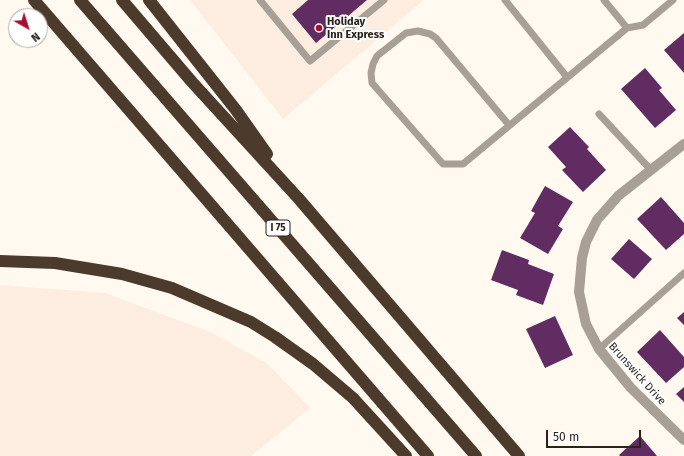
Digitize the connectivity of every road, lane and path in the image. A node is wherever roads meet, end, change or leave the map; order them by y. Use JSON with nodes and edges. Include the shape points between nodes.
{"nodes":[{"id":1,"x":34,"y":0,"type":"edge"},
{"id":2,"x":80,"y":0,"type":"edge"},
{"id":3,"x":122,"y":0,"type":"edge"},
{"id":4,"x":149,"y":0,"type":"edge"},
{"id":5,"x":384,"y":0,"type":"edge"},
{"id":6,"x":505,"y":0,"type":"edge"},
{"id":7,"x":604,"y":0,"type":"edge"},
{"id":8,"x":673,"y":0,"type":"edge"},
{"id":9,"x":263,"y":1,"type":"edge"},
{"id":10,"x":627,"y":28,"type":"junction"},
{"id":11,"x":567,"y":77,"type":"junction"},
{"id":12,"x":599,"y":114,"type":"dead end"},
{"id":13,"x":509,"y":125,"type":"junction"},
{"id":14,"x":684,"y":144,"type":"edge"},
{"id":15,"x":651,"y":170,"type":"junction"},
{"id":16,"x":299,"y":199,"type":"junction"},
{"id":17,"x":0,"y":261,"type":"edge"},
{"id":18,"x":684,"y":273,"type":"edge"},
{"id":19,"x":599,"y":349,"type":"junction"},
{"id":20,"x":684,"y":440,"type":"edge"},
{"id":21,"x":406,"y":456,"type":"edge"},
{"id":22,"x":428,"y":456,"type":"edge"},
{"id":23,"x":476,"y":456,"type":"edge"},
{"id":24,"x":519,"y":456,"type":"edge"}],
"edges":[{"from":1,"to":22,"type":"highway","via":[[166,156]]},
{"from":2,"to":23,"type":"highway","number":"I 75"},
{"from":3,"to":16,"type":"highway","via":[[192,82]]},
{"from":4,"to":16,"type":"highway","via":[[236,110]]},
{"from":5,"to":9,"type":"lane","via":[[310,61]]},
{"from":6,"to":11,"type":"lane"},
{"from":7,"to":10,"type":"lane"},
{"from":8,"to":10,"type":"lane","via":[[643,24]]},
{"from":10,"to":11,"type":"lane"},
{"from":11,"to":13,"type":"lane"},
{"from":12,"to":15,"type":"lane"},
{"from":13,"to":13,"type":"lane","via":[[463,164],[443,164],[372,83],[373,64],[377,56],[406,33],[418,31],[430,34]]},
{"from":14,"to":15,"type":"street","name":"Brunswick Drive"},
{"from":15,"to":19,"type":"street","name":"Brunswick Drive","via":[[604,210],[585,247],[579,275],[579,292],[586,324]]},
{"from":16,"to":24,"type":"highway"},
{"from":17,"to":21,"type":"highway","via":[[55,263],[122,274],[184,293],[251,322],[313,364],[353,398]]},
{"from":18,"to":19,"type":"lane"},
{"from":19,"to":20,"type":"street","name":"Brunswick Drive","via":[[631,388]]}]}
